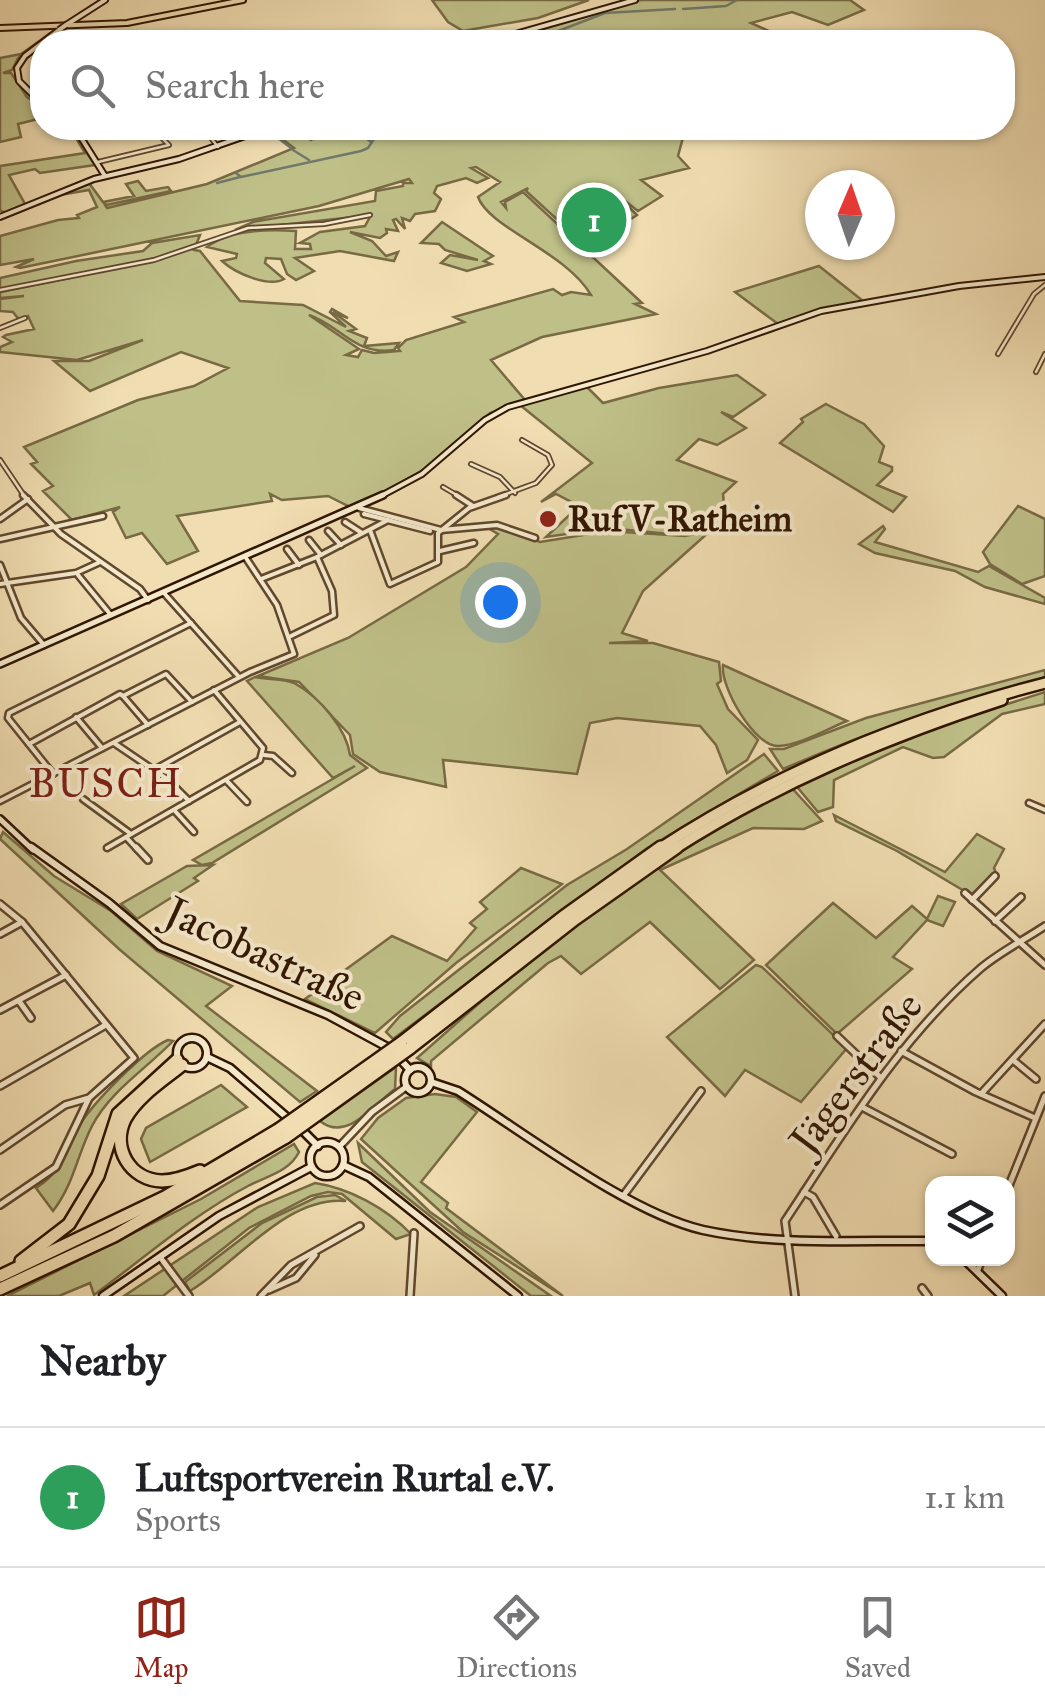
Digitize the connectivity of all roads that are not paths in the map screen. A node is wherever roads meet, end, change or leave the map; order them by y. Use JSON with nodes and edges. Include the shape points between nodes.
{"nodes":[{"id":1,"x":105,"y":0,"type":"edge"},
{"id":2,"x":243,"y":0,"type":"edge"},
{"id":3,"x":635,"y":0,"type":"edge"},
{"id":4,"x":0,"y":28,"type":"edge"},
{"id":5,"x":59,"y":30,"type":"edge"},
{"id":6,"x":529,"y":30,"type":"edge"},
{"id":7,"x":30,"y":52,"type":"edge"},
{"id":8,"x":30,"y":91,"type":"edge"},
{"id":9,"x":83,"y":140,"type":"edge"},
{"id":10,"x":164,"y":140,"type":"edge"},
{"id":11,"x":213,"y":140,"type":"edge"},
{"id":12,"x":236,"y":140,"type":"edge"},
{"id":13,"x":218,"y":147,"type":"junction"},
{"id":14,"x":98,"y":162,"type":"junction"},
{"id":15,"x":104,"y":176,"type":"junction"},
{"id":16,"x":370,"y":215,"type":"dead end"},
{"id":17,"x":0,"y":216,"type":"edge"},
{"id":18,"x":1045,"y":277,"type":"edge"},
{"id":19,"x":1045,"y":285,"type":"edge"},
{"id":20,"x":0,"y":290,"type":"edge"},
{"id":21,"x":24,"y":318,"type":"dead end"},
{"id":22,"x":0,"y":328,"type":"edge"},
{"id":23,"x":998,"y":354,"type":"dead end"},
{"id":24,"x":1045,"y":356,"type":"edge"},
{"id":25,"x":1036,"y":372,"type":"dead end"},
{"id":26,"x":522,"y":440,"type":"dead end"},
{"id":27,"x":0,"y":460,"type":"edge"},
{"id":28,"x":471,"y":464,"type":"dead end"},
{"id":29,"x":10,"y":478,"type":"junction"},
{"id":30,"x":0,"y":483,"type":"edge"},
{"id":31,"x":443,"y":488,"type":"dead end"},
{"id":32,"x":516,"y":493,"type":"junction"},
{"id":33,"x":28,"y":499,"type":"junction"},
{"id":34,"x":472,"y":506,"type":"junction"},
{"id":35,"x":358,"y":508,"type":"junction"},
{"id":36,"x":364,"y":514,"type":"dead end"},
{"id":37,"x":103,"y":516,"type":"dead end"},
{"id":38,"x":0,"y":519,"type":"edge"},
{"id":39,"x":388,"y":520,"type":"junction"},
{"id":40,"x":345,"y":522,"type":"dead end"},
{"id":41,"x":48,"y":526,"type":"junction"},
{"id":42,"x":328,"y":530,"type":"dead end"},
{"id":43,"x":370,"y":530,"type":"junction"},
{"id":44,"x":442,"y":530,"type":"junction"},
{"id":45,"x":430,"y":531,"type":"dead end"},
{"id":46,"x":362,"y":534,"type":"junction"},
{"id":47,"x":534,"y":538,"type":"dead end"},
{"id":48,"x":0,"y":539,"type":"edge"},
{"id":49,"x":309,"y":540,"type":"dead end"},
{"id":50,"x":474,"y":543,"type":"dead end"},
{"id":51,"x":341,"y":545,"type":"junction"},
{"id":52,"x":287,"y":549,"type":"dead end"},
{"id":53,"x":440,"y":551,"type":"junction"},
{"id":54,"x":319,"y":556,"type":"junction"},
{"id":55,"x":246,"y":558,"type":"junction"},
{"id":56,"x":98,"y":563,"type":"junction"},
{"id":57,"x":0,"y":565,"type":"edge"},
{"id":58,"x":299,"y":565,"type":"junction"},
{"id":59,"x":78,"y":575,"type":"junction"},
{"id":60,"x":262,"y":580,"type":"junction"},
{"id":61,"x":8,"y":582,"type":"junction"},
{"id":62,"x":0,"y":584,"type":"edge"},
{"id":63,"x":164,"y":592,"type":"junction"},
{"id":64,"x":148,"y":600,"type":"junction"},
{"id":65,"x":111,"y":616,"type":"junction"},
{"id":66,"x":191,"y":622,"type":"junction"},
{"id":67,"x":291,"y":636,"type":"junction"},
{"id":68,"x":44,"y":645,"type":"junction"},
{"id":69,"x":0,"y":654,"type":"edge"},
{"id":70,"x":3,"y":662,"type":"edge"},
{"id":71,"x":239,"y":677,"type":"junction"},
{"id":72,"x":1045,"y":686,"type":"edge"},
{"id":73,"x":214,"y":690,"type":"junction"},
{"id":74,"x":123,"y":696,"type":"junction"},
{"id":75,"x":192,"y":702,"type":"junction"},
{"id":76,"x":76,"y":717,"type":"junction"},
{"id":77,"x":240,"y":722,"type":"junction"},
{"id":78,"x":148,"y":726,"type":"junction"},
{"id":79,"x":114,"y":743,"type":"junction"},
{"id":80,"x":29,"y":744,"type":"junction"},
{"id":81,"x":103,"y":748,"type":"junction"},
{"id":82,"x":263,"y":754,"type":"junction"},
{"id":83,"x":154,"y":770,"type":"junction"},
{"id":84,"x":292,"y":773,"type":"dead end"},
{"id":85,"x":54,"y":774,"type":"junction"},
{"id":86,"x":226,"y":780,"type":"junction"},
{"id":87,"x":83,"y":799,"type":"dead end"},
{"id":88,"x":0,"y":801,"type":"edge"},
{"id":89,"x":188,"y":801,"type":"junction"},
{"id":90,"x":247,"y":802,"type":"dead end"},
{"id":91,"x":1029,"y":802,"type":"dead end"},
{"id":92,"x":174,"y":810,"type":"junction"},
{"id":93,"x":1045,"y":810,"type":"edge"},
{"id":94,"x":0,"y":819,"type":"edge"},
{"id":95,"x":194,"y":832,"type":"dead end"},
{"id":96,"x":128,"y":836,"type":"junction"},
{"id":97,"x":107,"y":848,"type":"dead end"},
{"id":98,"x":148,"y":860,"type":"dead end"},
{"id":99,"x":995,"y":876,"type":"dead end"},
{"id":100,"x":965,"y":894,"type":"dead end"},
{"id":101,"x":1022,"y":897,"type":"dead end"},
{"id":102,"x":972,"y":900,"type":"junction"},
{"id":103,"x":0,"y":904,"type":"edge"},
{"id":104,"x":22,"y":922,"type":"junction"},
{"id":105,"x":994,"y":922,"type":"junction"},
{"id":106,"x":1045,"y":926,"type":"edge"},
{"id":107,"x":0,"y":934,"type":"edge"},
{"id":108,"x":1016,"y":943,"type":"junction"},
{"id":109,"x":1045,"y":964,"type":"edge"},
{"id":110,"x":66,"y":975,"type":"junction"},
{"id":111,"x":18,"y":1002,"type":"junction"},
{"id":112,"x":0,"y":1010,"type":"edge"},
{"id":113,"x":30,"y":1018,"type":"dead end"},
{"id":114,"x":1045,"y":1024,"type":"edge"},
{"id":115,"x":106,"y":1025,"type":"junction"},
{"id":116,"x":1038,"y":1032,"type":"junction"},
{"id":117,"x":837,"y":1036,"type":"dead end"},
{"id":118,"x":1045,"y":1037,"type":"edge"},
{"id":119,"x":406,"y":1045,"type":"joint"},
{"id":120,"x":902,"y":1051,"type":"junction"},
{"id":121,"x":207,"y":1057,"type":"junction"},
{"id":122,"x":1011,"y":1059,"type":"junction"},
{"id":123,"x":179,"y":1062,"type":"junction"},
{"id":124,"x":410,"y":1070,"type":"junction"},
{"id":125,"x":880,"y":1077,"type":"junction"},
{"id":126,"x":1036,"y":1079,"type":"dead end"},
{"id":127,"x":431,"y":1082,"type":"junction"},
{"id":128,"x":0,"y":1086,"type":"edge"},
{"id":129,"x":406,"y":1087,"type":"junction"},
{"id":130,"x":700,"y":1092,"type":"dead end"},
{"id":131,"x":981,"y":1094,"type":"junction"},
{"id":132,"x":1045,"y":1096,"type":"edge"},
{"id":133,"x":90,"y":1098,"type":"junction"},
{"id":134,"x":862,"y":1107,"type":"junction"},
{"id":135,"x":1035,"y":1118,"type":"junction"},
{"id":136,"x":282,"y":1133,"type":"junction"},
{"id":137,"x":318,"y":1146,"type":"junction"},
{"id":138,"x":340,"y":1146,"type":"junction"},
{"id":139,"x":0,"y":1150,"type":"edge"},
{"id":140,"x":952,"y":1154,"type":"dead end"},
{"id":141,"x":343,"y":1166,"type":"junction"},
{"id":142,"x":311,"y":1167,"type":"junction"},
{"id":143,"x":1013,"y":1176,"type":"edge"},
{"id":144,"x":804,"y":1192,"type":"junction"},
{"id":145,"x":623,"y":1196,"type":"junction"},
{"id":146,"x":0,"y":1205,"type":"edge"},
{"id":147,"x":360,"y":1226,"type":"dead end"},
{"id":148,"x":414,"y":1233,"type":"dead end"},
{"id":149,"x":784,"y":1236,"type":"junction"},
{"id":150,"x":836,"y":1236,"type":"junction"},
{"id":151,"x":925,"y":1241,"type":"edge"},
{"id":152,"x":160,"y":1256,"type":"junction"},
{"id":153,"x":973,"y":1266,"type":"edge"},
{"id":154,"x":979,"y":1266,"type":"edge"},
{"id":155,"x":978,"y":1270,"type":"junction"},
{"id":156,"x":0,"y":1275,"type":"edge"},
{"id":157,"x":0,"y":1288,"type":"edge"},
{"id":158,"x":922,"y":1288,"type":"dead end"},
{"id":159,"x":268,"y":1290,"type":"joint"},
{"id":160,"x":104,"y":1296,"type":"edge"},
{"id":161,"x":189,"y":1296,"type":"edge"},
{"id":162,"x":260,"y":1296,"type":"edge"},
{"id":163,"x":410,"y":1296,"type":"edge"},
{"id":164,"x":518,"y":1296,"type":"edge"},
{"id":165,"x":794,"y":1296,"type":"edge"},
{"id":166,"x":928,"y":1296,"type":"edge"},
{"id":167,"x":1002,"y":1296,"type":"edge"}],
"edges":[{"from":1,"to":5,"type":"main road","bridge":true},
{"from":2,"to":4,"type":"main road","via":[[127,22]]},
{"from":3,"to":6,"type":"main road"},
{"from":7,"to":8,"type":"main road","bridge":true,"via":[[16,68]]},
{"from":9,"to":14,"type":"main road"},
{"from":10,"to":14,"type":"street","via":[[169,145]]},
{"from":11,"to":13,"type":"street"},
{"from":12,"to":13,"type":"main road"},
{"from":13,"to":15,"type":"main road"},
{"from":14,"to":15,"type":"main road"},
{"from":15,"to":17,"type":"main road"},
{"from":16,"to":20,"type":"street","via":[[248,228],[154,260]]},
{"from":18,"to":35,"type":"main road","via":[[821,311],[508,407],[422,474]]},
{"from":19,"to":23,"type":"street"},
{"from":21,"to":22,"type":"street"},
{"from":24,"to":25,"type":"street"},
{"from":26,"to":32,"type":"street","via":[[544,451],[552,465]]},
{"from":27,"to":29,"type":"street"},
{"from":28,"to":32,"type":"street"},
{"from":29,"to":30,"type":"street"},
{"from":29,"to":33,"type":"street"},
{"from":31,"to":34,"type":"street"},
{"from":32,"to":34,"type":"street"},
{"from":33,"to":38,"type":"street"},
{"from":33,"to":41,"type":"street"},
{"from":34,"to":44,"type":"street"},
{"from":35,"to":44,"type":"street"},
{"from":35,"to":55,"type":"main road"},
{"from":36,"to":39,"type":"street"},
{"from":37,"to":41,"type":"street"},
{"from":39,"to":43,"type":"street"},
{"from":39,"to":45,"type":"street"},
{"from":40,"to":46,"type":"street"},
{"from":41,"to":48,"type":"street"},
{"from":41,"to":56,"type":"street"},
{"from":42,"to":51,"type":"street"},
{"from":43,"to":46,"type":"street"},
{"from":43,"to":53,"type":"street","via":[[390,584],[438,562]]},
{"from":44,"to":47,"type":"street","via":[[497,525]]},
{"from":44,"to":53,"type":"street"},
{"from":46,"to":51,"type":"street"},
{"from":49,"to":54,"type":"street"},
{"from":50,"to":53,"type":"street"},
{"from":51,"to":54,"type":"street"},
{"from":52,"to":58,"type":"street"},
{"from":54,"to":58,"type":"street"},
{"from":54,"to":67,"type":"street","via":[[334,615]]},
{"from":55,"to":60,"type":"street"},
{"from":55,"to":63,"type":"main road"},
{"from":56,"to":59,"type":"street"},
{"from":56,"to":64,"type":"street"},
{"from":57,"to":61,"type":"street"},
{"from":58,"to":60,"type":"street"},
{"from":59,"to":61,"type":"street"},
{"from":59,"to":65,"type":"street"},
{"from":60,"to":67,"type":"street"},
{"from":61,"to":62,"type":"street"},
{"from":61,"to":68,"type":"street","via":[[21,618]]},
{"from":63,"to":64,"type":"main road"},
{"from":63,"to":66,"type":"street"},
{"from":64,"to":65,"type":"main road"},
{"from":65,"to":68,"type":"main road"},
{"from":66,"to":71,"type":"street"},
{"from":66,"to":80,"type":"street","via":[[12,710],[8,718]]},
{"from":67,"to":71,"type":"street","via":[[294,654]]},
{"from":68,"to":70,"type":"main road"},
{"from":69,"to":70,"type":"street"},
{"from":71,"to":73,"type":"street"},
{"from":72,"to":119,"type":"highway","via":[[861,750],[746,806],[614,891]]},
{"from":73,"to":75,"type":"street"},
{"from":73,"to":77,"type":"street"},
{"from":74,"to":75,"type":"street","via":[[166,674]]},
{"from":74,"to":76,"type":"street"},
{"from":74,"to":78,"type":"street"},
{"from":75,"to":78,"type":"street"},
{"from":76,"to":80,"type":"street"},
{"from":76,"to":81,"type":"street"},
{"from":77,"to":82,"type":"street"},
{"from":77,"to":83,"type":"street"},
{"from":78,"to":79,"type":"street"},
{"from":79,"to":81,"type":"street"},
{"from":79,"to":83,"type":"street"},
{"from":80,"to":85,"type":"street"},
{"from":81,"to":85,"type":"street"},
{"from":82,"to":84,"type":"street"},
{"from":82,"to":86,"type":"street"},
{"from":83,"to":89,"type":"street"},
{"from":85,"to":88,"type":"street"},
{"from":86,"to":89,"type":"street"},
{"from":86,"to":90,"type":"street"},
{"from":87,"to":96,"type":"street"},
{"from":89,"to":92,"type":"street"},
{"from":91,"to":93,"type":"street"},
{"from":92,"to":95,"type":"street"},
{"from":92,"to":96,"type":"street"},
{"from":94,"to":124,"type":"main road","name":"Jacobastraße","via":[[160,946],[360,1030]]},
{"from":96,"to":97,"type":"street"},
{"from":96,"to":98,"type":"street"},
{"from":99,"to":102,"type":"street"},
{"from":100,"to":102,"type":"street"},
{"from":101,"to":105,"type":"street"},
{"from":102,"to":105,"type":"street"},
{"from":103,"to":104,"type":"street"},
{"from":104,"to":107,"type":"street"},
{"from":104,"to":110,"type":"street"},
{"from":105,"to":108,"type":"street"},
{"from":106,"to":108,"type":"street","name":"Jägerstraße"},
{"from":108,"to":109,"type":"street"},
{"from":108,"to":120,"type":"street","name":"Jägerstraße","via":[[982,967]]},
{"from":110,"to":111,"type":"street"},
{"from":110,"to":115,"type":"street"},
{"from":111,"to":112,"type":"street"},
{"from":111,"to":113,"type":"street"},
{"from":114,"to":116,"type":"street"},
{"from":115,"to":128,"type":"street"},
{"from":115,"to":133,"type":"street","via":[[134,1058]]},
{"from":116,"to":118,"type":"street"},
{"from":116,"to":122,"type":"street"},
{"from":117,"to":125,"type":"street"},
{"from":119,"to":136,"type":"highway","bridge":true},
{"from":120,"to":125,"type":"street","name":"Jägerstraße"},
{"from":120,"to":131,"type":"street"},
{"from":121,"to":123,"type":"main road","via":[[199,1065]]},
{"from":121,"to":123,"type":"main road","via":[[207,1044],[195,1038],[180,1045]]},
{"from":121,"to":137,"type":"main road","via":[[230,1068]]},
{"from":122,"to":126,"type":"street"},
{"from":122,"to":131,"type":"street"},
{"from":123,"to":136,"type":"highway","via":[[124,1120],[121,1152],[142,1176],[176,1180]]},
{"from":123,"to":156,"type":"highway","via":[[118,1114],[98,1176],[69,1224]]},
{"from":124,"to":127,"type":"main road","via":[[427,1070]]},
{"from":124,"to":129,"type":"main road"},
{"from":125,"to":134,"type":"street","name":"Jägerstraße"},
{"from":127,"to":129,"type":"main road","via":[[418,1092]]},
{"from":127,"to":145,"type":"main road","via":[[458,1091]]},
{"from":129,"to":138,"type":"street"},
{"from":130,"to":145,"type":"street"},
{"from":131,"to":135,"type":"street"},
{"from":132,"to":135,"type":"street"},
{"from":133,"to":139,"type":"street","via":[[65,1106]]},
{"from":133,"to":146,"type":"street","via":[[51,1172]]},
{"from":134,"to":140,"type":"street"},
{"from":134,"to":144,"type":"street","name":"Jägerstraße"},
{"from":135,"to":143,"type":"street"},
{"from":136,"to":156,"type":"highway"},
{"from":136,"to":157,"type":"highway","via":[[114,1236]]},
{"from":137,"to":138,"type":"main road"},
{"from":137,"to":142,"type":"main road"},
{"from":138,"to":141,"type":"main road"},
{"from":141,"to":142,"type":"main road","via":[[330,1175]]},
{"from":141,"to":164,"type":"main road","via":[[369,1177]]},
{"from":142,"to":152,"type":"main road","via":[[250,1197]]},
{"from":144,"to":149,"type":"street","name":"Jägerstraße","via":[[785,1221]]},
{"from":144,"to":150,"type":"street"},
{"from":145,"to":149,"type":"main road","via":[[700,1229]]},
{"from":147,"to":159,"type":"street","via":[[277,1290]]},
{"from":148,"to":163,"type":"street"},
{"from":149,"to":150,"type":"main road"},
{"from":149,"to":165,"type":"street"},
{"from":150,"to":151,"type":"main road"},
{"from":152,"to":160,"type":"main road"},
{"from":152,"to":161,"type":"street"},
{"from":153,"to":155,"type":"main road"},
{"from":154,"to":155,"type":"street"},
{"from":155,"to":167,"type":"main road"},
{"from":158,"to":166,"type":"street"},
{"from":159,"to":162,"type":"street"}]}
